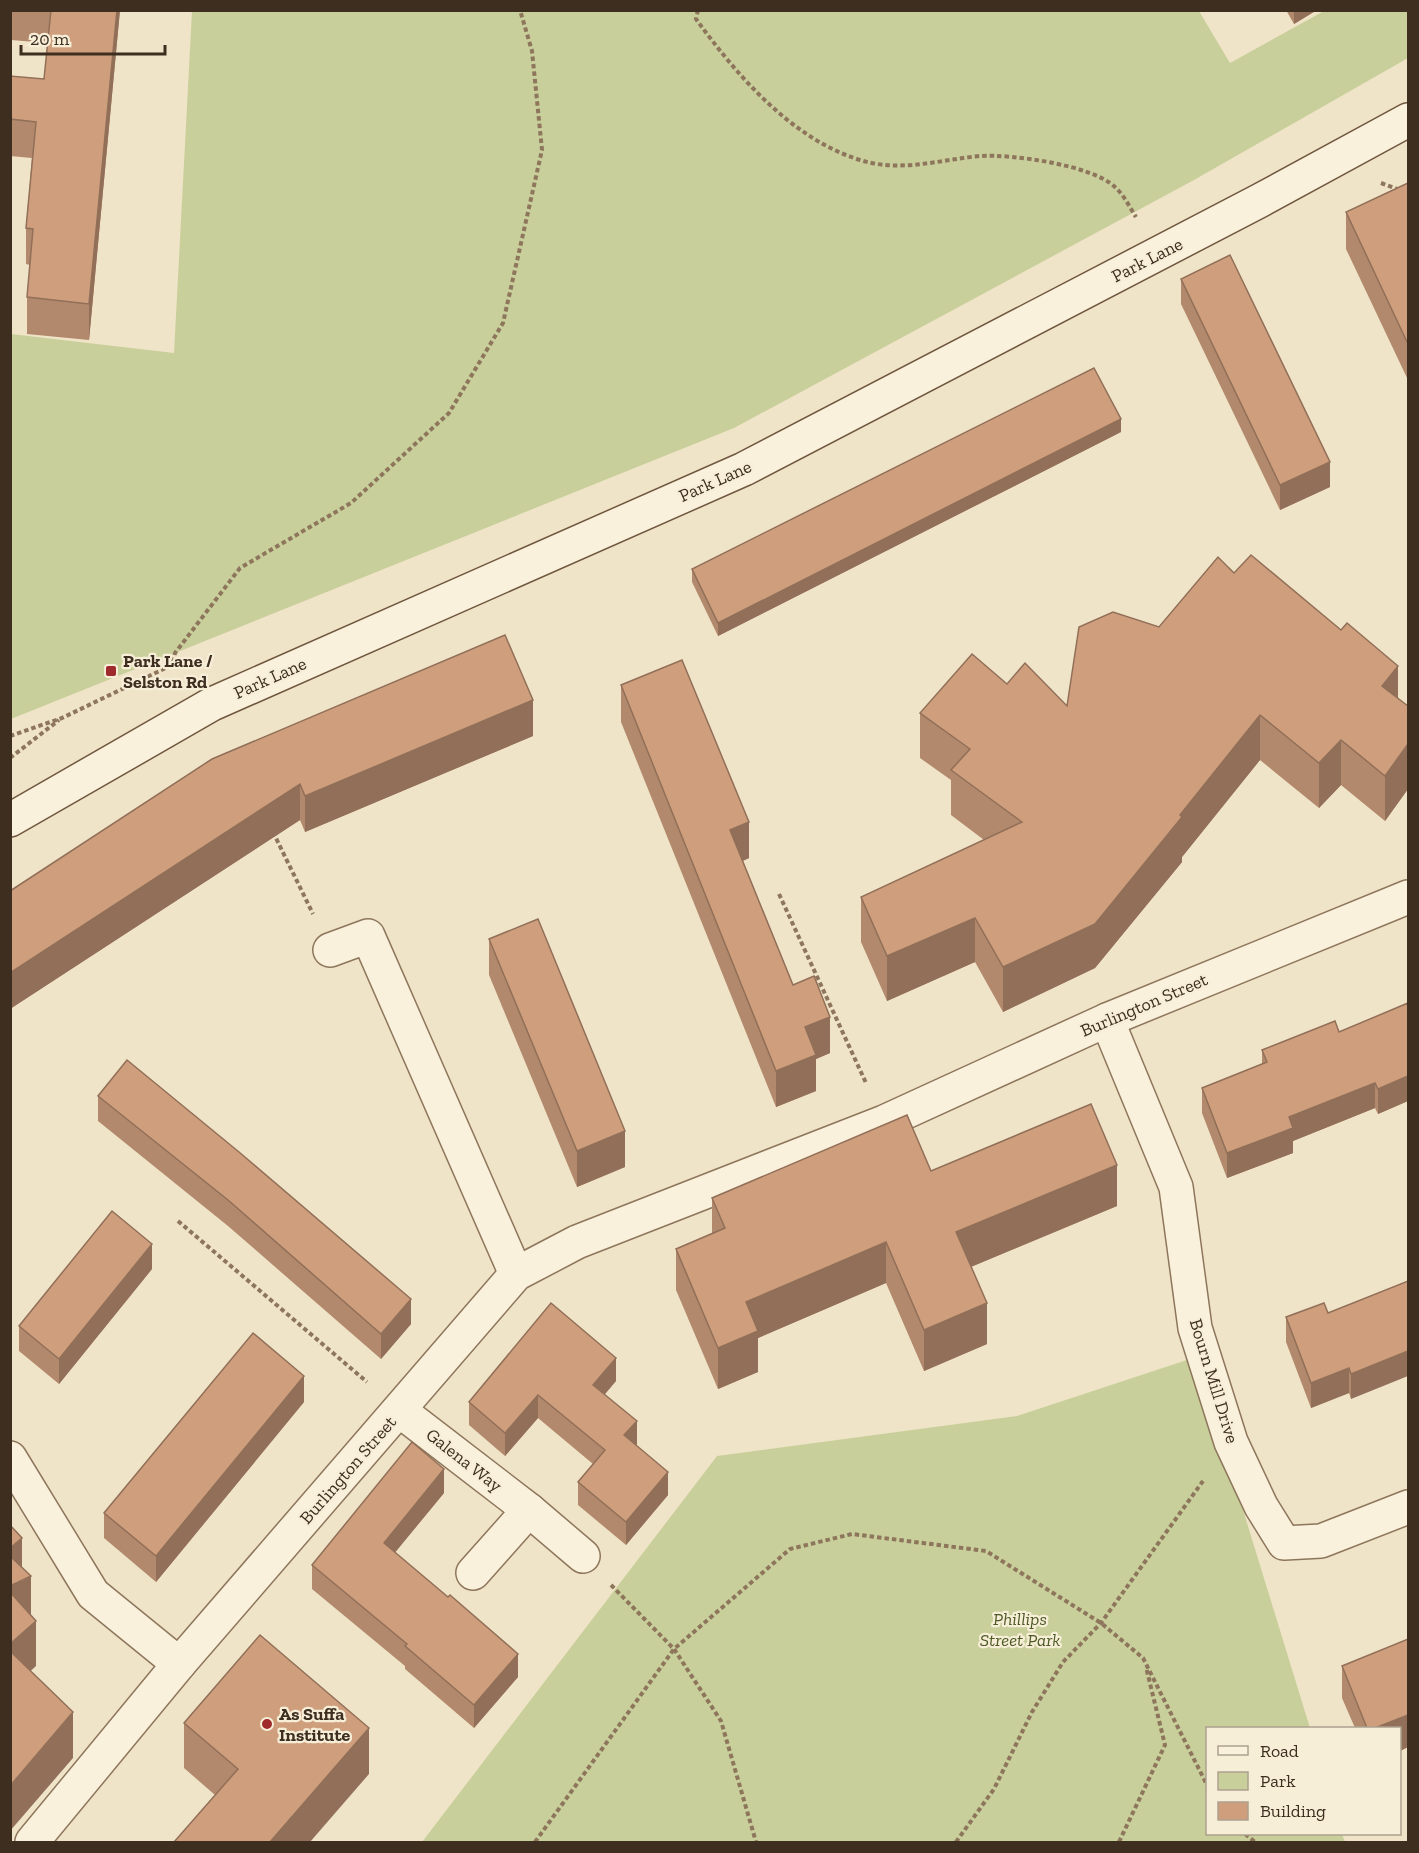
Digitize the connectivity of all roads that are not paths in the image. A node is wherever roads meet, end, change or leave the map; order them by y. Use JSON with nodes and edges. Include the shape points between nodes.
{"nodes":[{"id":1,"x":1408,"y":120,"type":"edge"},
{"id":2,"x":10,"y":820,"type":"edge"},
{"id":3,"x":1408,"y":897,"type":"edge"},
{"id":4,"x":330,"y":950,"type":"road end"},
{"id":5,"x":1107,"y":1020,"type":"junction"},
{"id":6,"x":516,"y":1274,"type":"junction"},
{"id":7,"x":399,"y":1410,"type":"junction"},
{"id":8,"x":10,"y":1458,"type":"edge"},
{"id":9,"x":1408,"y":1507,"type":"edge"},
{"id":10,"x":529,"y":1510,"type":"junction"},
{"id":11,"x":583,"y":1556,"type":"road end"},
{"id":12,"x":472,"y":1573,"type":"dead end"},
{"id":13,"x":179,"y":1664,"type":"junction"},
{"id":14,"x":32,"y":1842,"type":"edge"}],
"edges":[{"from":1,"to":2,"type":"street","name":"Park Lane","via":[[744,469],[212,704]]},
{"from":3,"to":5,"type":"street","name":"Burlington Street"},
{"from":4,"to":6,"type":"street","via":[[368,936]]},
{"from":5,"to":6,"type":"street","name":"Burlington Street","via":[[884,1122],[577,1242]]},
{"from":5,"to":9,"type":"street","name":"Bourn Mill Drive","via":[[1176,1188],[1195,1328],[1231,1442],[1261,1506],[1284,1543],[1321,1541]]},
{"from":6,"to":7,"type":"street","name":"Burlington Street"},
{"from":7,"to":10,"type":"street","name":"Galena Way"},
{"from":7,"to":13,"type":"street","name":"Burlington Street"},
{"from":8,"to":13,"type":"street","via":[[93,1594]]},
{"from":10,"to":11,"type":"street","name":"Galena Way"},
{"from":10,"to":12,"type":"street"},
{"from":13,"to":14,"type":"street","name":"Burlington Street"}]}
